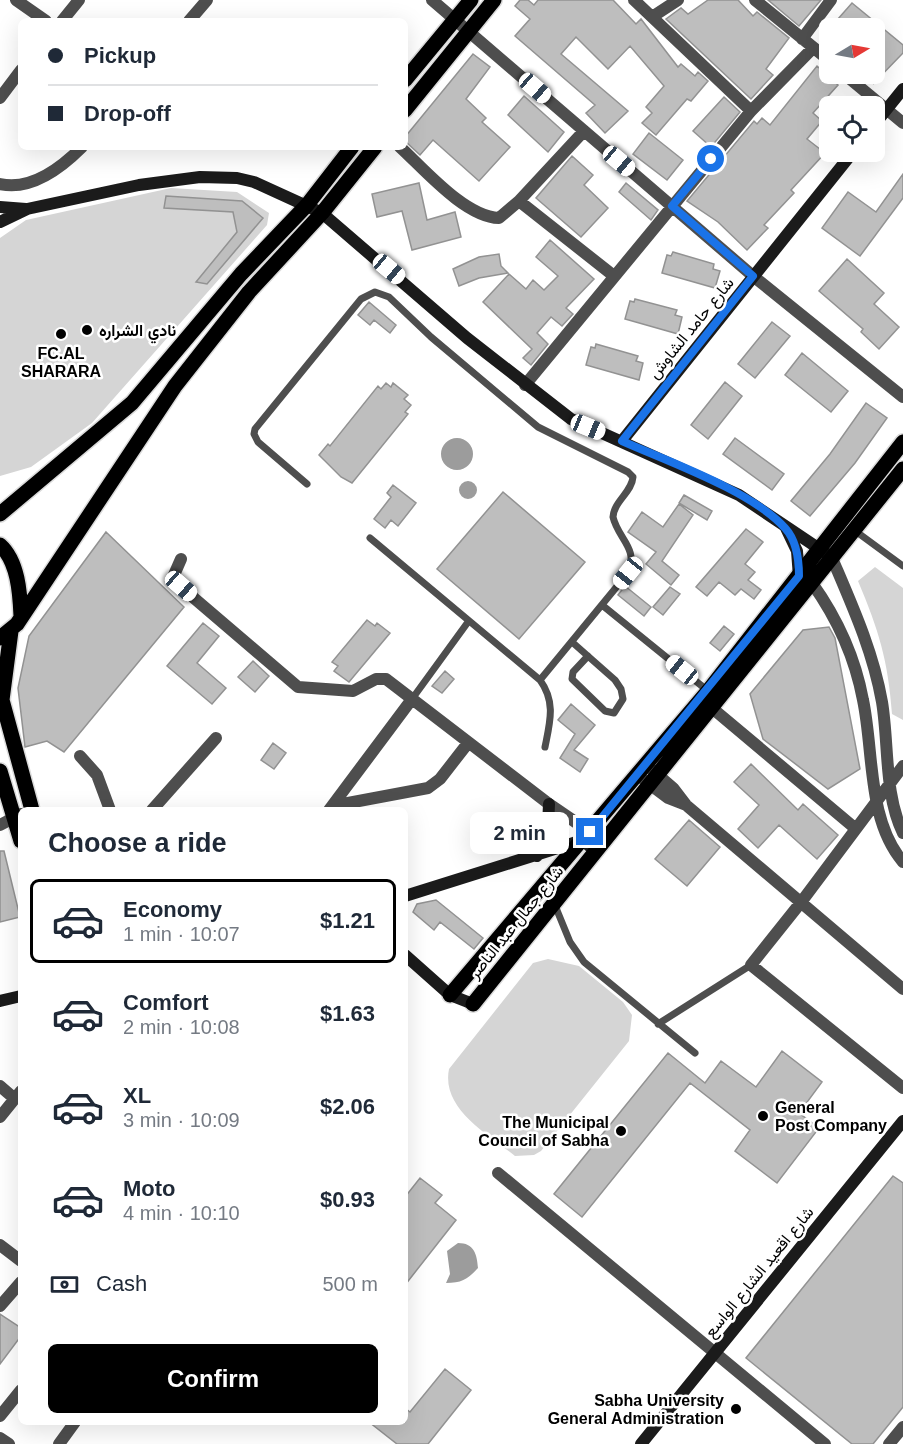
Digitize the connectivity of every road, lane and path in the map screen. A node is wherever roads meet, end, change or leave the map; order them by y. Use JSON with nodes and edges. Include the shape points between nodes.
{"nodes":[{"id":1,"x":16,"y":0,"type":"edge"},
{"id":2,"x":79,"y":0,"type":"edge"},
{"id":3,"x":207,"y":0,"type":"edge"},
{"id":4,"x":432,"y":0,"type":"edge"},
{"id":5,"x":471,"y":0,"type":"edge"},
{"id":6,"x":494,"y":0,"type":"edge"},
{"id":7,"x":634,"y":0,"type":"edge"},
{"id":8,"x":678,"y":0,"type":"edge"},
{"id":9,"x":755,"y":0,"type":"edge"},
{"id":10,"x":831,"y":0,"type":"edge"},
{"id":11,"x":652,"y":17,"type":"junction"},
{"id":12,"x":42,"y":18,"type":"edge"},
{"id":13,"x":64,"y":18,"type":"edge"},
{"id":14,"x":192,"y":18,"type":"edge"},
{"id":15,"x":456,"y":20,"type":"junction"},
{"id":16,"x":468,"y":32,"type":"junction"},
{"id":17,"x":802,"y":39,"type":"junction"},
{"id":18,"x":813,"y":48,"type":"junction"},
{"id":19,"x":819,"y":53,"type":"edge"},
{"id":20,"x":18,"y":74,"type":"edge"},
{"id":21,"x":408,"y":76,"type":"edge"},
{"id":22,"x":856,"y":84,"type":"edge"},
{"id":23,"x":903,"y":89,"type":"edge"},
{"id":24,"x":0,"y":98,"type":"edge"},
{"id":25,"x":408,"y":106,"type":"edge"},
{"id":26,"x":886,"y":110,"type":"junction"},
{"id":27,"x":751,"y":111,"type":"junction"},
{"id":28,"x":903,"y":123,"type":"edge"},
{"id":29,"x":584,"y":131,"type":"junction"},
{"id":30,"x":79,"y":150,"type":"edge"},
{"id":31,"x":349,"y":150,"type":"edge"},
{"id":32,"x":373,"y":150,"type":"edge"},
{"id":33,"x":403,"y":150,"type":"edge"},
{"id":34,"x":845,"y":162,"type":"edge"},
{"id":35,"x":0,"y":184,"type":"edge"},
{"id":36,"x":519,"y":201,"type":"junction"},
{"id":37,"x":307,"y":205,"type":"junction"},
{"id":38,"x":672,"y":206,"type":"junction"},
{"id":39,"x":0,"y":207,"type":"edge"},
{"id":40,"x":27,"y":209,"type":"junction"},
{"id":41,"x":322,"y":213,"type":"junction"},
{"id":42,"x":0,"y":222,"type":"edge"},
{"id":43,"x":614,"y":276,"type":"junction"},
{"id":44,"x":753,"y":276,"type":"junction"},
{"id":45,"x":525,"y":385,"type":"junction"},
{"id":46,"x":903,"y":398,"type":"edge"},
{"id":47,"x":622,"y":441,"type":"junction"},
{"id":48,"x":903,"y":442,"type":"edge"},
{"id":49,"x":903,"y":470,"type":"edge"},
{"id":50,"x":307,"y":484,"type":"dead end"},
{"id":51,"x":0,"y":514,"type":"edge"},
{"id":52,"x":786,"y":528,"type":"junction"},
{"id":53,"x":854,"y":530,"type":"junction"},
{"id":54,"x":370,"y":538,"type":"dead end"},
{"id":55,"x":0,"y":545,"type":"edge"},
{"id":56,"x":826,"y":554,"type":"junction"},
{"id":57,"x":181,"y":559,"type":"dead end"},
{"id":58,"x":903,"y":566,"type":"edge"},
{"id":59,"x":806,"y":580,"type":"junction"},
{"id":60,"x":602,"y":605,"type":"junction"},
{"id":61,"x":21,"y":616,"type":"junction"},
{"id":62,"x":468,"y":622,"type":"junction"},
{"id":63,"x":6,"y":634,"type":"edge"},
{"id":64,"x":572,"y":642,"type":"junction"},
{"id":65,"x":588,"y":656,"type":"junction"},
{"id":66,"x":540,"y":680,"type":"junction"},
{"id":67,"x":708,"y":691,"type":"junction"},
{"id":68,"x":412,"y":699,"type":"junction"},
{"id":69,"x":712,"y":708,"type":"junction"},
{"id":70,"x":216,"y":738,"type":"dead end"},
{"id":71,"x":468,"y":743,"type":"junction"},
{"id":72,"x":546,"y":747,"type":"dead end"},
{"id":73,"x":80,"y":756,"type":"dead end"},
{"id":74,"x":903,"y":766,"type":"edge"},
{"id":75,"x":642,"y":770,"type":"junction"},
{"id":76,"x":0,"y":771,"type":"edge"},
{"id":77,"x":654,"y":780,"type":"junction"},
{"id":78,"x":891,"y":782,"type":"junction"},
{"id":79,"x":877,"y":797,"type":"junction"},
{"id":80,"x":549,"y":804,"type":"junction"},
{"id":81,"x":23,"y":807,"type":"edge"},
{"id":82,"x":25,"y":807,"type":"edge"},
{"id":83,"x":109,"y":807,"type":"edge"},
{"id":84,"x":155,"y":807,"type":"edge"},
{"id":85,"x":331,"y":807,"type":"edge"},
{"id":86,"x":335,"y":807,"type":"edge"},
{"id":87,"x":18,"y":816,"type":"edge"},
{"id":88,"x":0,"y":825,"type":"edge"},
{"id":89,"x":856,"y":829,"type":"junction"},
{"id":90,"x":903,"y":833,"type":"edge"},
{"id":91,"x":587,"y":836,"type":"junction"},
{"id":92,"x":596,"y":852,"type":"junction"},
{"id":93,"x":537,"y":856,"type":"junction"},
{"id":94,"x":903,"y":862,"type":"edge"},
{"id":95,"x":408,"y":895,"type":"edge"},
{"id":96,"x":802,"y":901,"type":"junction"},
{"id":97,"x":554,"y":903,"type":"junction"},
{"id":98,"x":408,"y":958,"type":"edge"},
{"id":99,"x":751,"y":965,"type":"junction"},
{"id":100,"x":903,"y":988,"type":"edge"},
{"id":101,"x":450,"y":995,"type":"junction"},
{"id":102,"x":18,"y":997,"type":"edge"},
{"id":103,"x":0,"y":1001,"type":"edge"},
{"id":104,"x":473,"y":1004,"type":"joint"},
{"id":105,"x":658,"y":1024,"type":"junction"},
{"id":106,"x":695,"y":1053,"type":"dead end"},
{"id":107,"x":0,"y":1086,"type":"edge"},
{"id":108,"x":903,"y":1088,"type":"edge"},
{"id":109,"x":18,"y":1095,"type":"edge"},
{"id":110,"x":0,"y":1117,"type":"edge"},
{"id":111,"x":903,"y":1121,"type":"edge"},
{"id":112,"x":498,"y":1173,"type":"dead end"},
{"id":113,"x":0,"y":1245,"type":"edge"},
{"id":114,"x":18,"y":1259,"type":"edge"},
{"id":115,"x":18,"y":1285,"type":"edge"},
{"id":116,"x":0,"y":1306,"type":"edge"},
{"id":117,"x":714,"y":1352,"type":"junction"},
{"id":118,"x":18,"y":1393,"type":"edge"},
{"id":119,"x":1,"y":1412,"type":"edge"},
{"id":120,"x":73,"y":1425,"type":"edge"},
{"id":121,"x":903,"y":1427,"type":"edge"},
{"id":122,"x":0,"y":1438,"type":"edge"},
{"id":123,"x":9,"y":1444,"type":"edge"},
{"id":124,"x":58,"y":1444,"type":"edge"},
{"id":125,"x":641,"y":1444,"type":"edge"},
{"id":126,"x":825,"y":1444,"type":"edge"},
{"id":127,"x":889,"y":1444,"type":"edge"}],
"edges":[{"from":1,"to":12,"type":"street"},
{"from":2,"to":13,"type":"street"},
{"from":3,"to":14,"type":"street"},
{"from":4,"to":15,"type":"street"},
{"from":5,"to":15,"type":"main road"},
{"from":6,"to":16,"type":"main road"},
{"from":7,"to":11,"type":"street"},
{"from":8,"to":11,"type":"street"},
{"from":9,"to":17,"type":"street"},
{"from":10,"to":17,"type":"street"},
{"from":11,"to":27,"type":"street"},
{"from":15,"to":16,"type":"street"},
{"from":15,"to":21,"type":"main road"},
{"from":16,"to":25,"type":"main road"},
{"from":16,"to":29,"type":"street"},
{"from":17,"to":18,"type":"street"},
{"from":18,"to":19,"type":"street"},
{"from":18,"to":27,"type":"street"},
{"from":20,"to":24,"type":"street"},
{"from":22,"to":26,"type":"street"},
{"from":23,"to":26,"type":"street"},
{"from":26,"to":28,"type":"street"},
{"from":27,"to":38,"type":"street"},
{"from":29,"to":36,"type":"street"},
{"from":29,"to":38,"type":"street"},
{"from":30,"to":35,"type":"street","via":[[49,174],[29,182]]},
{"from":31,"to":37,"type":"main road"},
{"from":32,"to":41,"type":"main road"},
{"from":33,"to":36,"type":"street","via":[[486,218],[499,218]]},
{"from":34,"to":44,"type":"street","name":"شارع حامد الشاوش"},
{"from":36,"to":43,"type":"street"},
{"from":37,"to":40,"type":"street","via":[[246,179],[200,177],[139,185]]},
{"from":37,"to":41,"type":"street"},
{"from":37,"to":51,"type":"main road","via":[[241,274],[132,403]]},
{"from":38,"to":43,"type":"street"},
{"from":38,"to":44,"type":"street"},
{"from":39,"to":40,"type":"street"},
{"from":40,"to":42,"type":"street"},
{"from":41,"to":45,"type":"street"},
{"from":41,"to":61,"type":"main road","via":[[249,292],[175,386]]},
{"from":43,"to":45,"type":"street"},
{"from":44,"to":46,"type":"street"},
{"from":44,"to":47,"type":"street","name":"شارع حامد الشاوش"},
{"from":45,"to":47,"type":"street","via":[[571,418]]},
{"from":47,"to":52,"type":"street","via":[[739,495]]},
{"from":48,"to":56,"type":"main road"},
{"from":49,"to":53,"type":"main road"},
{"from":50,"to":60,"type":"lane","via":[[258,442],[255,429],[362,299],[367,294],[383,293],[538,427],[631,473],[632,483],[615,507],[613,517],[631,550],[632,566]]},
{"from":52,"to":56,"type":"street"},
{"from":52,"to":59,"type":"street"},
{"from":53,"to":56,"type":"main road"},
{"from":53,"to":58,"type":"lane"},
{"from":54,"to":62,"type":"lane"},
{"from":55,"to":61,"type":"main road","via":[[17,579]]},
{"from":56,"to":59,"type":"main road"},
{"from":56,"to":78,"type":"street","via":[[875,668]]},
{"from":57,"to":68,"type":"street","via":[[174,575],[181,586],[298,687],[353,691],[381,678]]},
{"from":59,"to":67,"type":"main road"},
{"from":59,"to":69,"type":"main road","name":"شارع جمال عبد الناصر"},
{"from":59,"to":79,"type":"street","via":[[830,609],[853,663],[863,698]]},
{"from":60,"to":64,"type":"lane"},
{"from":60,"to":67,"type":"lane"},
{"from":61,"to":63,"type":"main road"},
{"from":62,"to":66,"type":"lane"},
{"from":62,"to":68,"type":"lane"},
{"from":63,"to":82,"type":"main road","via":[[2,700]]},
{"from":64,"to":65,"type":"lane"},
{"from":64,"to":66,"type":"lane"},
{"from":65,"to":65,"type":"lane","via":[[621,688],[621,704],[614,713],[605,711],[572,679],[573,672]]},
{"from":66,"to":72,"type":"lane","via":[[551,700]]},
{"from":67,"to":75,"type":"main road"},
{"from":68,"to":71,"type":"street"},
{"from":68,"to":85,"type":"street"},
{"from":69,"to":77,"type":"main road","name":"شارع جمال عبد الناصر"},
{"from":69,"to":89,"type":"street"},
{"from":70,"to":84,"type":"street"},
{"from":71,"to":80,"type":"street"},
{"from":71,"to":86,"type":"street","via":[[428,788]]},
{"from":73,"to":83,"type":"street","via":[[97,775]]},
{"from":74,"to":78,"type":"street"},
{"from":75,"to":77,"type":"street"},
{"from":75,"to":91,"type":"main road"},
{"from":76,"to":81,"type":"main road"},
{"from":77,"to":92,"type":"main road","name":"شارع جمال عبد الناصر"},
{"from":77,"to":96,"type":"street","via":[[668,798],[686,806]]},
{"from":78,"to":79,"type":"street"},
{"from":78,"to":90,"type":"street","via":[[896,819]]},
{"from":79,"to":89,"type":"street"},
{"from":79,"to":94,"type":"street","via":[[882,824],[893,851]]},
{"from":80,"to":91,"type":"street"},
{"from":80,"to":93,"type":"street","via":[[548,826]]},
{"from":87,"to":88,"type":"street"},
{"from":89,"to":96,"type":"street"},
{"from":91,"to":92,"type":"street"},
{"from":91,"to":93,"type":"street"},
{"from":91,"to":101,"type":"main road"},
{"from":92,"to":97,"type":"main road","name":"شارع جمال عبد الناصر"},
{"from":93,"to":95,"type":"street"},
{"from":96,"to":99,"type":"street"},
{"from":96,"to":100,"type":"street"},
{"from":97,"to":104,"type":"main road","name":"شارع جمال عبد الناصر"},
{"from":97,"to":105,"type":"lane","via":[[570,942],[584,962]]},
{"from":98,"to":101,"type":"street"},
{"from":99,"to":105,"type":"lane"},
{"from":99,"to":108,"type":"street"},
{"from":101,"to":104,"type":"street"},
{"from":102,"to":103,"type":"street"},
{"from":105,"to":106,"type":"lane"},
{"from":107,"to":109,"type":"street"},
{"from":109,"to":110,"type":"street"},
{"from":111,"to":117,"type":"street","name":"شارع اقعيد الشارع الواسع"},
{"from":112,"to":117,"type":"street"},
{"from":113,"to":114,"type":"street"},
{"from":115,"to":116,"type":"street"},
{"from":117,"to":125,"type":"street","name":"شارع اقعيد الشارع الواسع"},
{"from":117,"to":126,"type":"street"},
{"from":118,"to":119,"type":"street"},
{"from":120,"to":124,"type":"street"},
{"from":121,"to":127,"type":"street"},
{"from":122,"to":123,"type":"street"}]}
